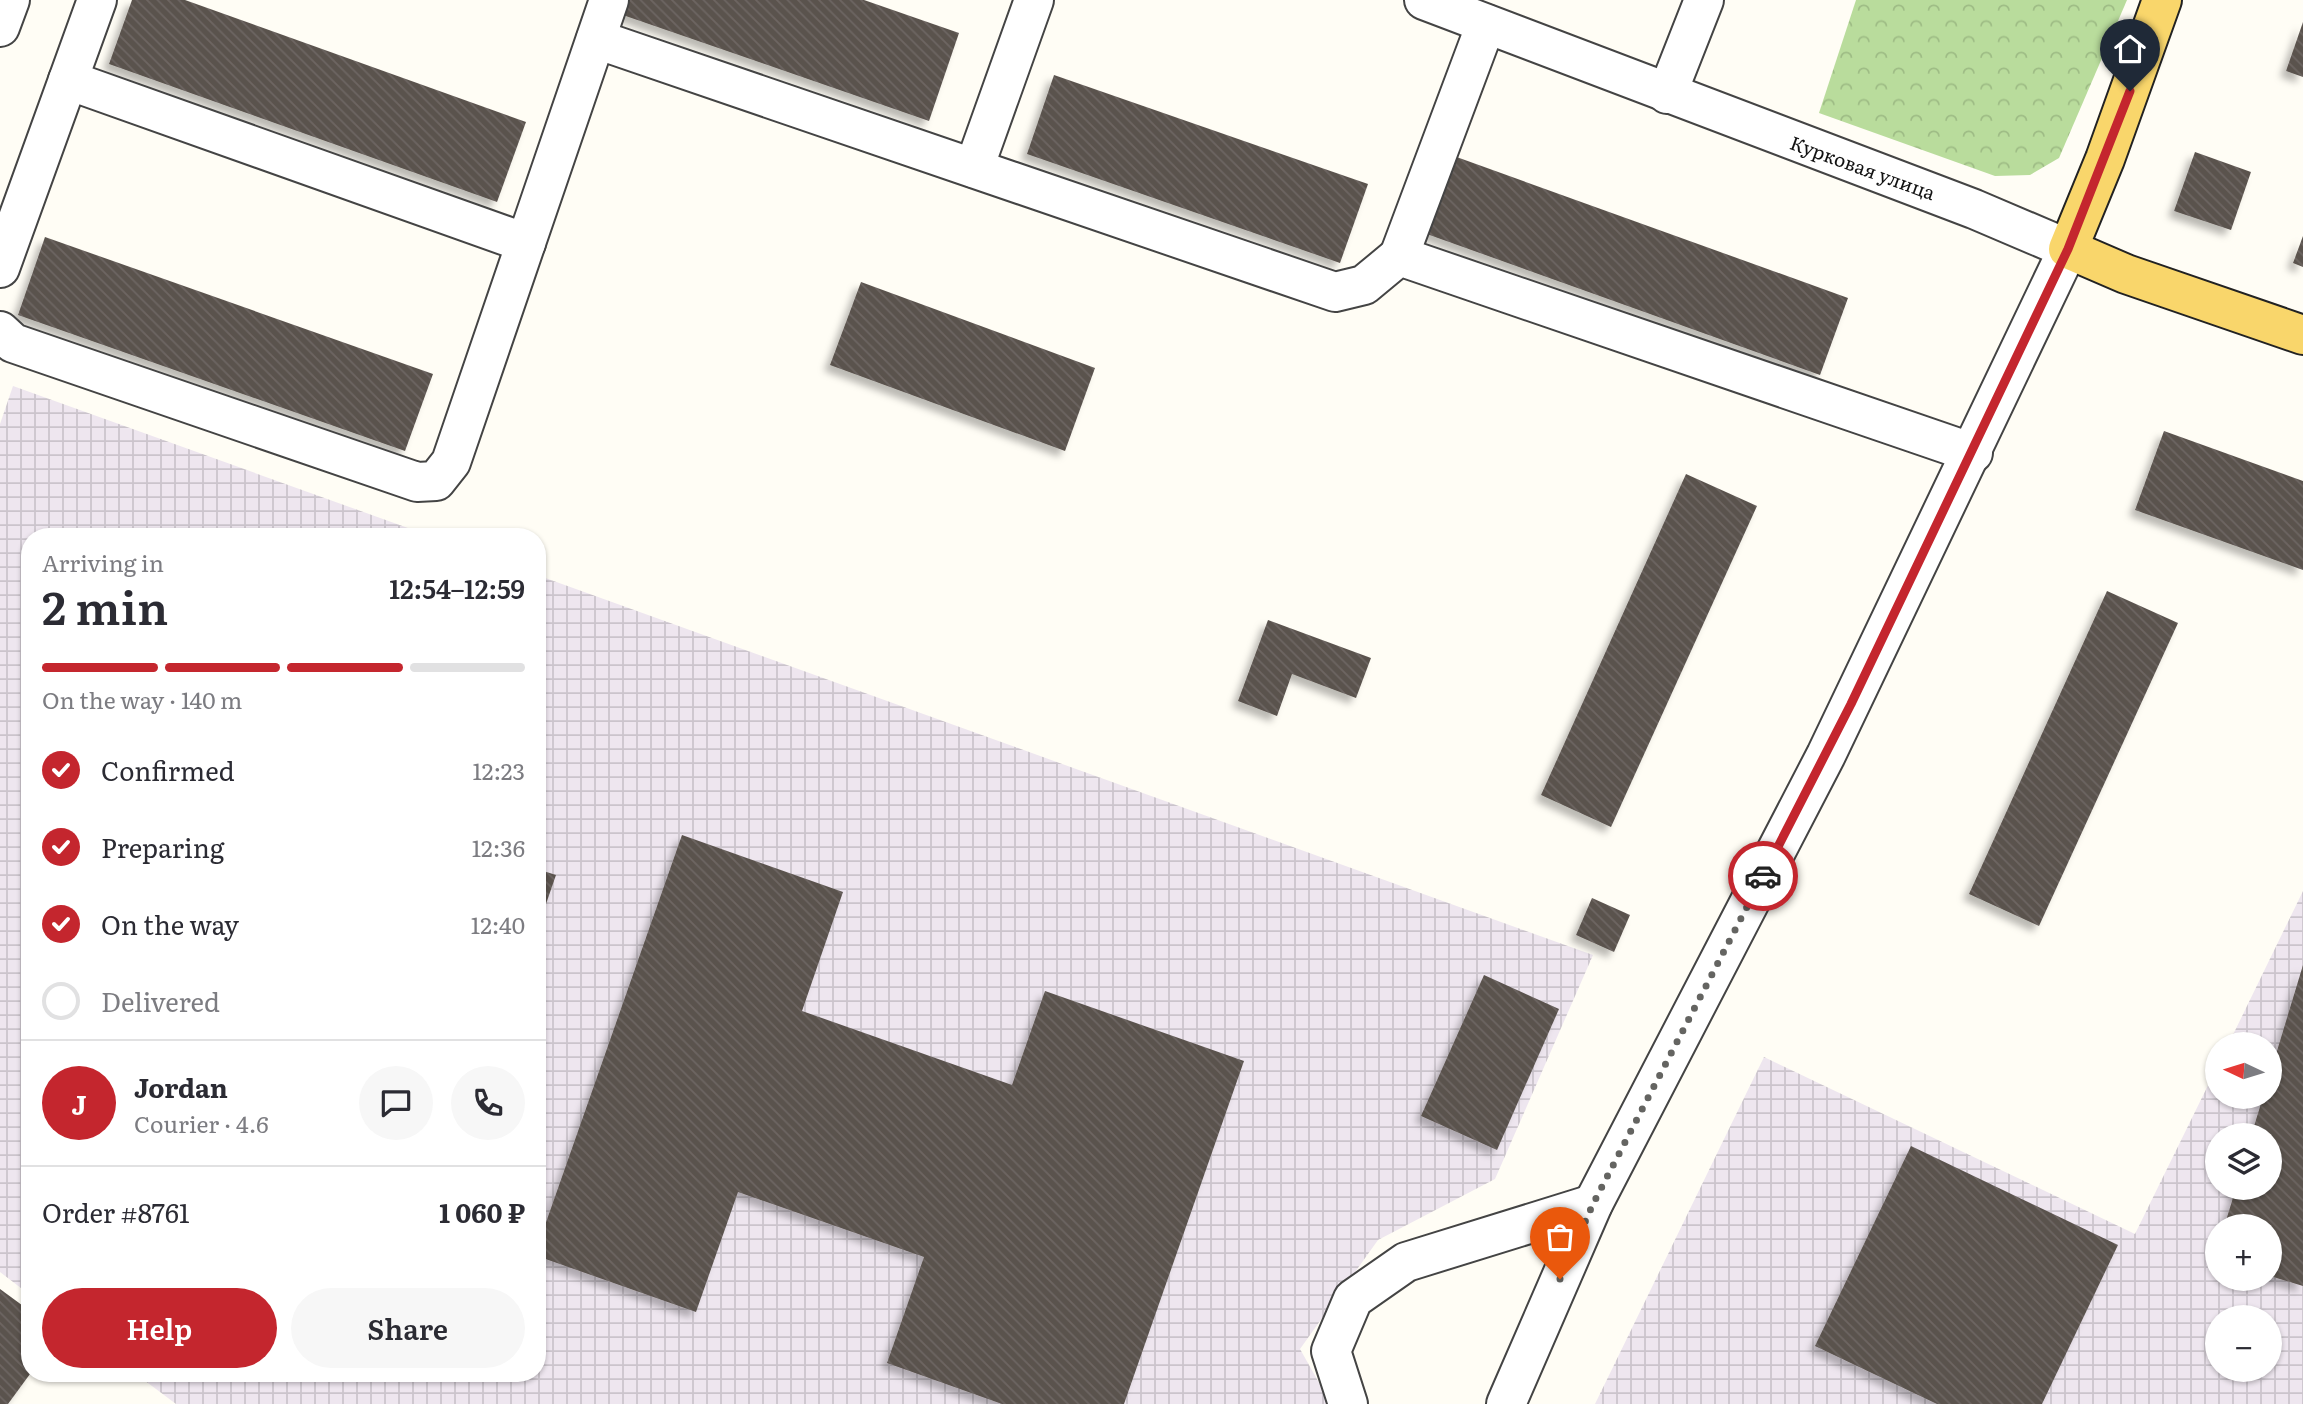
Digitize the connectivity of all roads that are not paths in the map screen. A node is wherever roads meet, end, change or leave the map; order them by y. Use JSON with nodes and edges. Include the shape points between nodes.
{"nodes":[{"id":1,"x":10,"y":0,"type":"edge"},
{"id":2,"x":97,"y":0,"type":"edge"},
{"id":3,"x":609,"y":0,"type":"edge"},
{"id":4,"x":1034,"y":0,"type":"edge"},
{"id":5,"x":1423,"y":0,"type":"edge"},
{"id":6,"x":1704,"y":0,"type":"edge"},
{"id":7,"x":2162,"y":0,"type":"edge"},
{"id":8,"x":1486,"y":24,"type":"junction"},
{"id":9,"x":0,"y":27,"type":"edge"},
{"id":10,"x":596,"y":39,"type":"junction"},
{"id":11,"x":68,"y":80,"type":"junction"},
{"id":12,"x":1667,"y":94,"type":"junction"},
{"id":13,"x":974,"y":168,"type":"junction"},
{"id":14,"x":526,"y":243,"type":"junction"},
{"id":15,"x":2068,"y":249,"type":"junction"},
{"id":16,"x":1399,"y":256,"type":"junction"},
{"id":17,"x":0,"y":268,"type":"edge"},
{"id":18,"x":0,"y":331,"type":"edge"},
{"id":19,"x":2303,"y":335,"type":"edge"},
{"id":20,"x":1973,"y":453,"type":"junction"},
{"id":21,"x":1593,"y":1204,"type":"junction"},
{"id":22,"x":1348,"y":1404,"type":"edge"},
{"id":23,"x":1506,"y":1404,"type":"edge"}],
"edges":[{"from":1,"to":9,"type":"street"},
{"from":2,"to":11,"type":"street"},
{"from":3,"to":10,"type":"street"},
{"from":4,"to":13,"type":"street"},
{"from":5,"to":8,"type":"street","name":"Курковая улица"},
{"from":6,"to":12,"type":"street"},
{"from":7,"to":15,"type":"main road"},
{"from":8,"to":12,"type":"street","name":"Курковая улица"},
{"from":8,"to":16,"type":"street"},
{"from":10,"to":13,"type":"street"},
{"from":10,"to":14,"type":"street"},
{"from":11,"to":14,"type":"street"},
{"from":11,"to":17,"type":"street"},
{"from":12,"to":15,"type":"street","name":"Курковая улица"},
{"from":13,"to":16,"type":"street","via":[[1335,292],[1364,285]]},
{"from":14,"to":18,"type":"street","via":[[451,462],[436,481],[417,482],[13,343]]},
{"from":15,"to":19,"type":"main road","name":"Курковая улица","via":[[2126,274]]},
{"from":15,"to":20,"type":"street"},
{"from":16,"to":20,"type":"street"},
{"from":20,"to":21,"type":"street","via":[[1826,755]]},
{"from":21,"to":22,"type":"street","via":[[1406,1262],[1353,1299],[1331,1351]]},
{"from":21,"to":23,"type":"street"}]}
